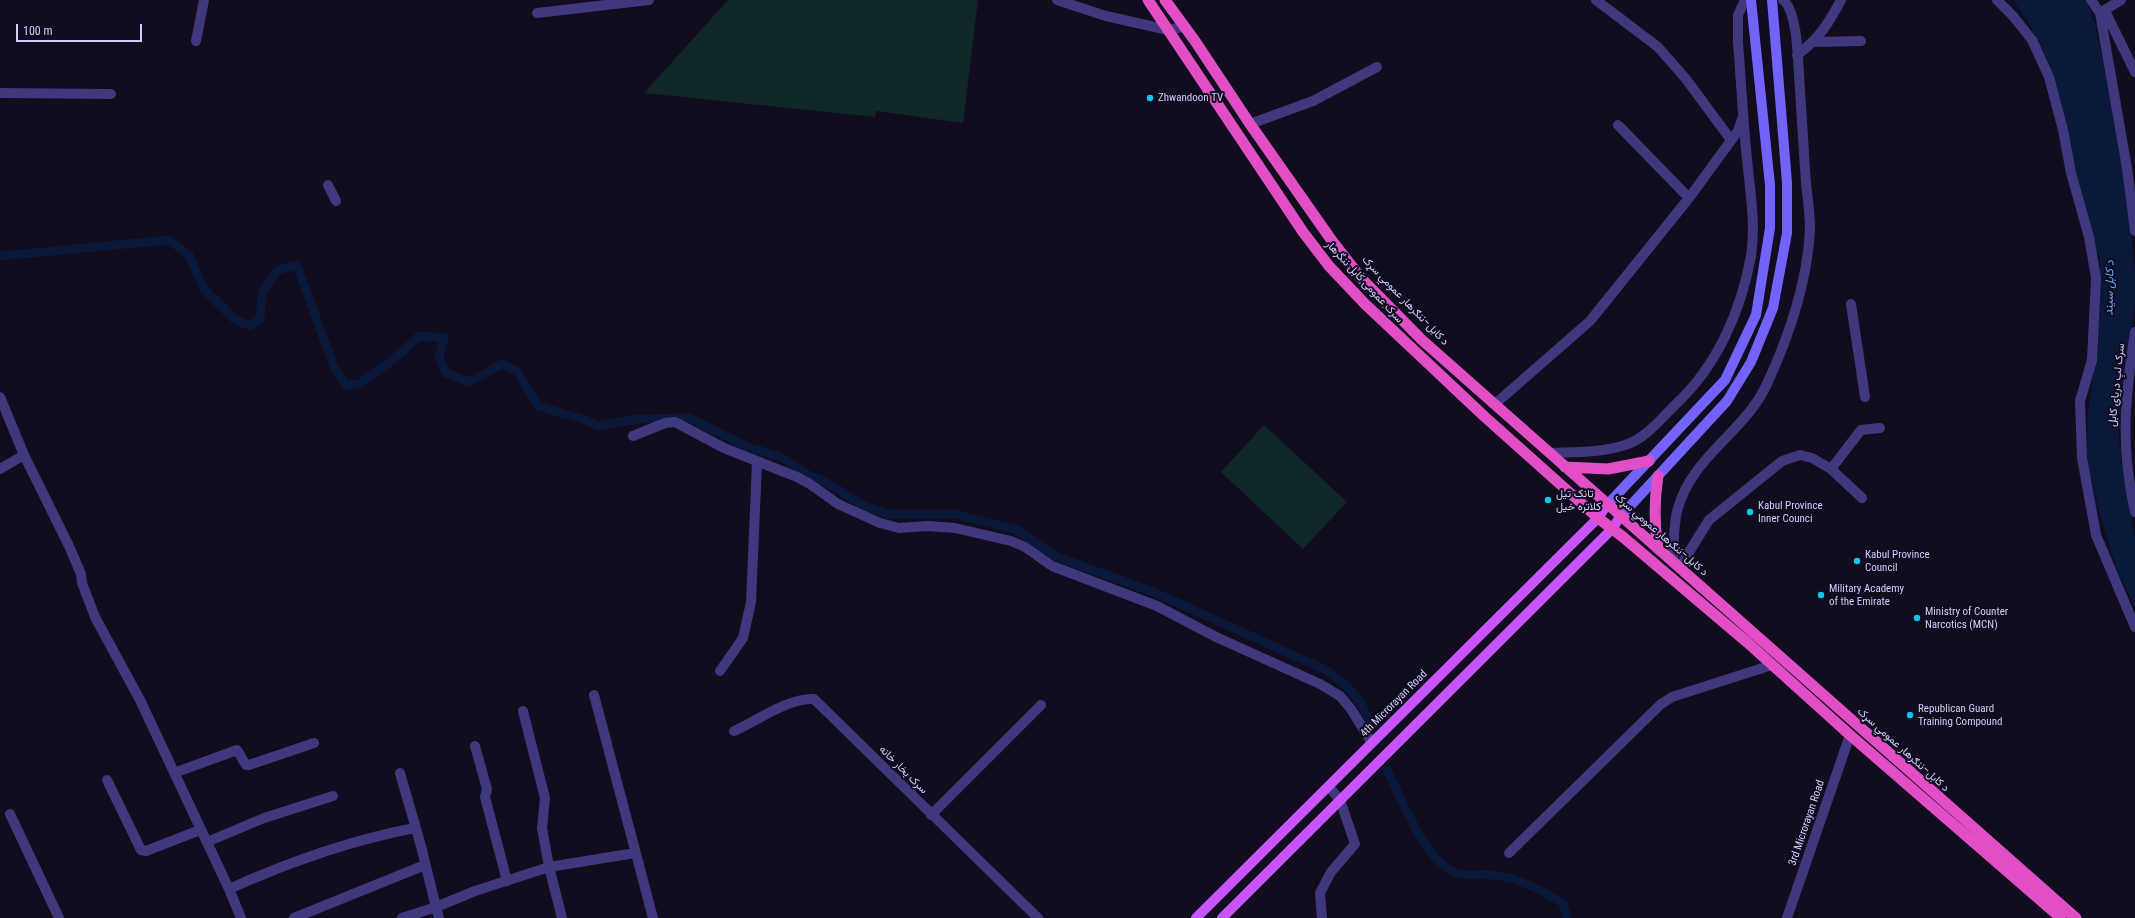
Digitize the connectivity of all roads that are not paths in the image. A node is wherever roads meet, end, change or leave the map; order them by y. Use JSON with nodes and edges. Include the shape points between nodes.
{"nodes":[{"id":1,"x":204,"y":0,"type":"edge"},
{"id":2,"x":648,"y":0,"type":"edge"},
{"id":3,"x":1057,"y":0,"type":"edge"},
{"id":4,"x":1148,"y":0,"type":"edge"},
{"id":5,"x":1165,"y":0,"type":"edge"},
{"id":6,"x":1596,"y":0,"type":"edge"},
{"id":7,"x":1745,"y":0,"type":"edge"},
{"id":8,"x":1751,"y":0,"type":"edge"},
{"id":9,"x":1772,"y":0,"type":"edge"},
{"id":10,"x":1783,"y":0,"type":"edge"},
{"id":11,"x":1841,"y":0,"type":"edge"},
{"id":12,"x":1997,"y":0,"type":"edge"},
{"id":13,"x":2091,"y":0,"type":"edge"},
{"id":14,"x":2121,"y":0,"type":"edge"},
{"id":15,"x":537,"y":12,"type":"dead end"},
{"id":16,"x":2103,"y":12,"type":"junction"},
{"id":17,"x":1183,"y":27,"type":"junction"},
{"id":18,"x":1168,"y":30,"type":"junction"},
{"id":19,"x":196,"y":40,"type":"dead end"},
{"id":20,"x":1861,"y":41,"type":"dead end"},
{"id":21,"x":1814,"y":42,"type":"junction"},
{"id":22,"x":1797,"y":55,"type":"junction"},
{"id":23,"x":1377,"y":67,"type":"dead end"},
{"id":24,"x":2135,"y":72,"type":"edge"},
{"id":25,"x":0,"y":93,"type":"edge"},
{"id":26,"x":111,"y":94,"type":"dead end"},
{"id":27,"x":1743,"y":112,"type":"junction"},
{"id":28,"x":1250,"y":124,"type":"junction"},
{"id":29,"x":1618,"y":125,"type":"dead end"},
{"id":30,"x":1731,"y":140,"type":"junction"},
{"id":31,"x":328,"y":185,"type":"dead end"},
{"id":32,"x":1689,"y":198,"type":"junction"},
{"id":33,"x":336,"y":201,"type":"dead end"},
{"id":34,"x":2135,"y":231,"type":"edge"},
{"id":35,"x":1851,"y":304,"type":"dead end"},
{"id":36,"x":2135,"y":332,"type":"edge"},
{"id":37,"x":1864,"y":396,"type":"dead end"},
{"id":38,"x":0,"y":397,"type":"edge"},
{"id":39,"x":1495,"y":404,"type":"junction"},
{"id":40,"x":1880,"y":428,"type":"dead end"},
{"id":41,"x":633,"y":436,"type":"dead end"},
{"id":42,"x":1550,"y":454,"type":"junction"},
{"id":43,"x":24,"y":455,"type":"junction"},
{"id":44,"x":1649,"y":461,"type":"junction"},
{"id":45,"x":757,"y":463,"type":"junction"},
{"id":46,"x":1565,"y":467,"type":"junction"},
{"id":47,"x":0,"y":469,"type":"edge"},
{"id":48,"x":1831,"y":469,"type":"junction"},
{"id":49,"x":1658,"y":476,"type":"junction"},
{"id":50,"x":1862,"y":498,"type":"dead end"},
{"id":51,"x":1607,"y":505,"type":"junction"},
{"id":52,"x":2135,"y":512,"type":"edge"},
{"id":53,"x":1620,"y":517,"type":"junction"},
{"id":54,"x":1598,"y":518,"type":"junction"},
{"id":55,"x":1612,"y":529,"type":"junction"},
{"id":56,"x":1658,"y":549,"type":"junction"},
{"id":57,"x":1676,"y":565,"type":"junction"},
{"id":58,"x":2135,"y":627,"type":"edge"},
{"id":59,"x":1772,"y":665,"type":"junction"},
{"id":60,"x":720,"y":671,"type":"dead end"},
{"id":61,"x":594,"y":695,"type":"dead end"},
{"id":62,"x":1041,"y":706,"type":"dead end"},
{"id":63,"x":523,"y":711,"type":"dead end"},
{"id":64,"x":734,"y":731,"type":"dead end"},
{"id":65,"x":1850,"y":735,"type":"junction"},
{"id":66,"x":314,"y":743,"type":"dead end"},
{"id":67,"x":1372,"y":743,"type":"junction"},
{"id":68,"x":475,"y":746,"type":"dead end"},
{"id":69,"x":174,"y":772,"type":"junction"},
{"id":70,"x":400,"y":774,"type":"dead end"},
{"id":71,"x":107,"y":780,"type":"dead end"},
{"id":72,"x":1329,"y":787,"type":"junction"},
{"id":73,"x":333,"y":796,"type":"dead end"},
{"id":74,"x":1340,"y":800,"type":"junction"},
{"id":75,"x":10,"y":814,"type":"dead end"},
{"id":76,"x":931,"y":815,"type":"junction"},
{"id":77,"x":416,"y":828,"type":"junction"},
{"id":78,"x":200,"y":830,"type":"junction"},
{"id":79,"x":207,"y":842,"type":"junction"},
{"id":80,"x":635,"y":853,"type":"junction"},
{"id":81,"x":1509,"y":853,"type":"dead end"},
{"id":82,"x":425,"y":865,"type":"junction"},
{"id":83,"x":549,"y":867,"type":"junction"},
{"id":84,"x":507,"y":881,"type":"junction"},
{"id":85,"x":229,"y":889,"type":"junction"},
{"id":86,"x":436,"y":907,"type":"junction"},
{"id":87,"x":59,"y":918,"type":"edge"},
{"id":88,"x":241,"y":918,"type":"edge"},
{"id":89,"x":294,"y":918,"type":"edge"},
{"id":90,"x":402,"y":918,"type":"edge"},
{"id":91,"x":439,"y":918,"type":"edge"},
{"id":92,"x":562,"y":918,"type":"edge"},
{"id":93,"x":653,"y":918,"type":"edge"},
{"id":94,"x":1038,"y":918,"type":"edge"},
{"id":95,"x":1196,"y":918,"type":"edge"},
{"id":96,"x":1222,"y":918,"type":"edge"},
{"id":97,"x":1322,"y":918,"type":"edge"},
{"id":98,"x":1787,"y":918,"type":"edge"},
{"id":99,"x":2061,"y":918,"type":"edge"},
{"id":100,"x":2076,"y":918,"type":"edge"}],
"edges":[{"from":1,"to":19,"type":"street"},
{"from":2,"to":15,"type":"street"},
{"from":3,"to":18,"type":"street","via":[[1106,16]]},
{"from":4,"to":18,"type":"highway","name":"سرک عمومی کابل ننگرهار"},
{"from":5,"to":17,"type":"highway","name":"د کابل–ننګرهار عمومي سړک"},
{"from":6,"to":30,"type":"street","via":[[1658,48],[1686,79]]},
{"from":7,"to":27,"type":"street","via":[[1738,15]]},
{"from":8,"to":44,"type":"main road","via":[[1770,185],[1770,228],[1756,314],[1725,380]]},
{"from":9,"to":49,"type":"main road","via":[[1787,183],[1787,233],[1773,308],[1751,362],[1727,401]]},
{"from":10,"to":22,"type":"street","via":[[1793,18]]},
{"from":11,"to":21,"type":"street"},
{"from":12,"to":58,"type":"street","via":[[2032,40],[2049,76],[2064,130],[2071,173],[2089,237],[2096,278],[2092,360],[2080,401],[2082,458],[2096,535]]},
{"from":13,"to":16,"type":"street"},
{"from":14,"to":16,"type":"street"},
{"from":16,"to":24,"type":"street"},
{"from":16,"to":34,"type":"street"},
{"from":17,"to":18,"type":"street"},
{"from":17,"to":28,"type":"highway","name":"د کابل–ننګرهار عمومي سړک"},
{"from":18,"to":54,"type":"highway","name":"سرک عمومی کابل ننگرهار","via":[[1298,226],[1328,266],[1395,334]]},
{"from":20,"to":21,"type":"street"},
{"from":21,"to":22,"type":"street"},
{"from":22,"to":57,"type":"street","via":[[1810,229],[1796,313],[1766,387],[1754,406],[1696,471],[1683,492],[1677,509]]},
{"from":23,"to":28,"type":"street","via":[[1313,101]]},
{"from":25,"to":26,"type":"street"},
{"from":27,"to":30,"type":"street","via":[[1738,131]]},
{"from":27,"to":42,"type":"street","via":[[1752,208],[1751,255],[1730,327],[1713,360],[1693,389],[1639,438],[1626,445],[1604,450]]},
{"from":28,"to":39,"type":"highway","name":"د کابل–ننګرهار عمومي سړک","via":[[1361,278],[1422,340]]},
{"from":29,"to":32,"type":"street"},
{"from":30,"to":32,"type":"street"},
{"from":31,"to":33,"type":"street"},
{"from":32,"to":39,"type":"street","via":[[1590,321]]},
{"from":35,"to":37,"type":"street"},
{"from":36,"to":52,"type":"street","name":"سرک لبِ دریای کابل","via":[[2124,438],[2128,481]]},
{"from":38,"to":43,"type":"street"},
{"from":39,"to":42,"type":"highway","name":"د کابل–ننګرهار عمومي سړک"},
{"from":40,"to":48,"type":"street","via":[[1861,430]]},
{"from":41,"to":45,"type":"street","via":[[665,423],[675,422]]},
{"from":42,"to":46,"type":"highway","name":"د کابل–ننګرهار عمومي سړک"},
{"from":43,"to":47,"type":"street"},
{"from":43,"to":69,"type":"street","via":[[69,546],[95,617],[140,700]]},
{"from":44,"to":46,"type":"highway","via":[[1608,469]]},
{"from":44,"to":51,"type":"main road"},
{"from":45,"to":60,"type":"street","via":[[751,602],[743,638]]},
{"from":45,"to":67,"type":"street","via":[[797,477],[838,504],[880,523],[899,528],[955,528],[1011,541],[1025,547],[1052,566],[1157,606],[1340,696]]},
{"from":46,"to":51,"type":"highway","name":"د کابل–ننګرهار عمومي سړک"},
{"from":48,"to":50,"type":"street"},
{"from":48,"to":57,"type":"street","via":[[1812,458],[1800,455],[1782,460],[1709,520]]},
{"from":49,"to":53,"type":"main road"},
{"from":49,"to":56,"type":"highway","via":[[1654,526]]},
{"from":51,"to":53,"type":"highway","name":"د کابل–ننګرهار عمومي سړک"},
{"from":51,"to":54,"type":"main road","name":"4th Microrayan Road"},
{"from":53,"to":55,"type":"main road"},
{"from":53,"to":56,"type":"highway","name":"د کابل–ننګرهار عمومي سړک"},
{"from":54,"to":55,"type":"highway","name":"سرک عمومی کابل ننگرهار"},
{"from":54,"to":67,"type":"main road","name":"4th Microrayan Road"},
{"from":55,"to":59,"type":"highway","name":"د کابل–ننګرهار عمومي سړک"},
{"from":55,"to":74,"type":"main road"},
{"from":56,"to":57,"type":"highway","name":"د کابل–ننګرهار عمومي سړک"},
{"from":57,"to":100,"type":"highway","name":"د کابل–ننګرهار عمومي سړک"},
{"from":59,"to":65,"type":"highway","name":"د کابل–ننګرهار عمومي سړک"},
{"from":59,"to":81,"type":"street","via":[[1672,697],[1661,704]]},
{"from":61,"to":80,"type":"street"},
{"from":62,"to":76,"type":"street"},
{"from":63,"to":83,"type":"street","via":[[545,798],[542,828]]},
{"from":64,"to":76,"type":"street","name":"سرک بخار خانه","via":[[785,706],[800,700],[814,699]]},
{"from":65,"to":98,"type":"street","name":"3rd Microrayan Road"},
{"from":65,"to":99,"type":"highway","name":"د کابل–ننګرهار عمومي سړک"},
{"from":66,"to":69,"type":"street","via":[[250,765],[246,765],[239,751],[235,750]]},
{"from":67,"to":72,"type":"main road","name":"4th Microrayan Road"},
{"from":68,"to":84,"type":"street","via":[[487,789],[485,797]]},
{"from":69,"to":78,"type":"street"},
{"from":70,"to":77,"type":"street"},
{"from":71,"to":78,"type":"street","via":[[141,850],[146,851]]},
{"from":72,"to":74,"type":"street"},
{"from":72,"to":95,"type":"main road","name":"4th Microrayan Road"},
{"from":73,"to":79,"type":"street","via":[[264,818]]},
{"from":74,"to":96,"type":"main road"},
{"from":74,"to":97,"type":"street","via":[[1355,844],[1331,872],[1320,893]]},
{"from":75,"to":87,"type":"street"},
{"from":76,"to":94,"type":"street","name":"سرک بخار خانه"},
{"from":77,"to":82,"type":"street"},
{"from":77,"to":85,"type":"street","via":[[362,840],[296,861]]},
{"from":78,"to":79,"type":"street"},
{"from":79,"to":85,"type":"street"},
{"from":80,"to":83,"type":"street"},
{"from":80,"to":93,"type":"street"},
{"from":82,"to":86,"type":"street"},
{"from":82,"to":89,"type":"street"},
{"from":83,"to":84,"type":"street"},
{"from":83,"to":92,"type":"street"},
{"from":84,"to":86,"type":"street"},
{"from":85,"to":88,"type":"street"},
{"from":86,"to":90,"type":"street"},
{"from":86,"to":91,"type":"street"}]}
